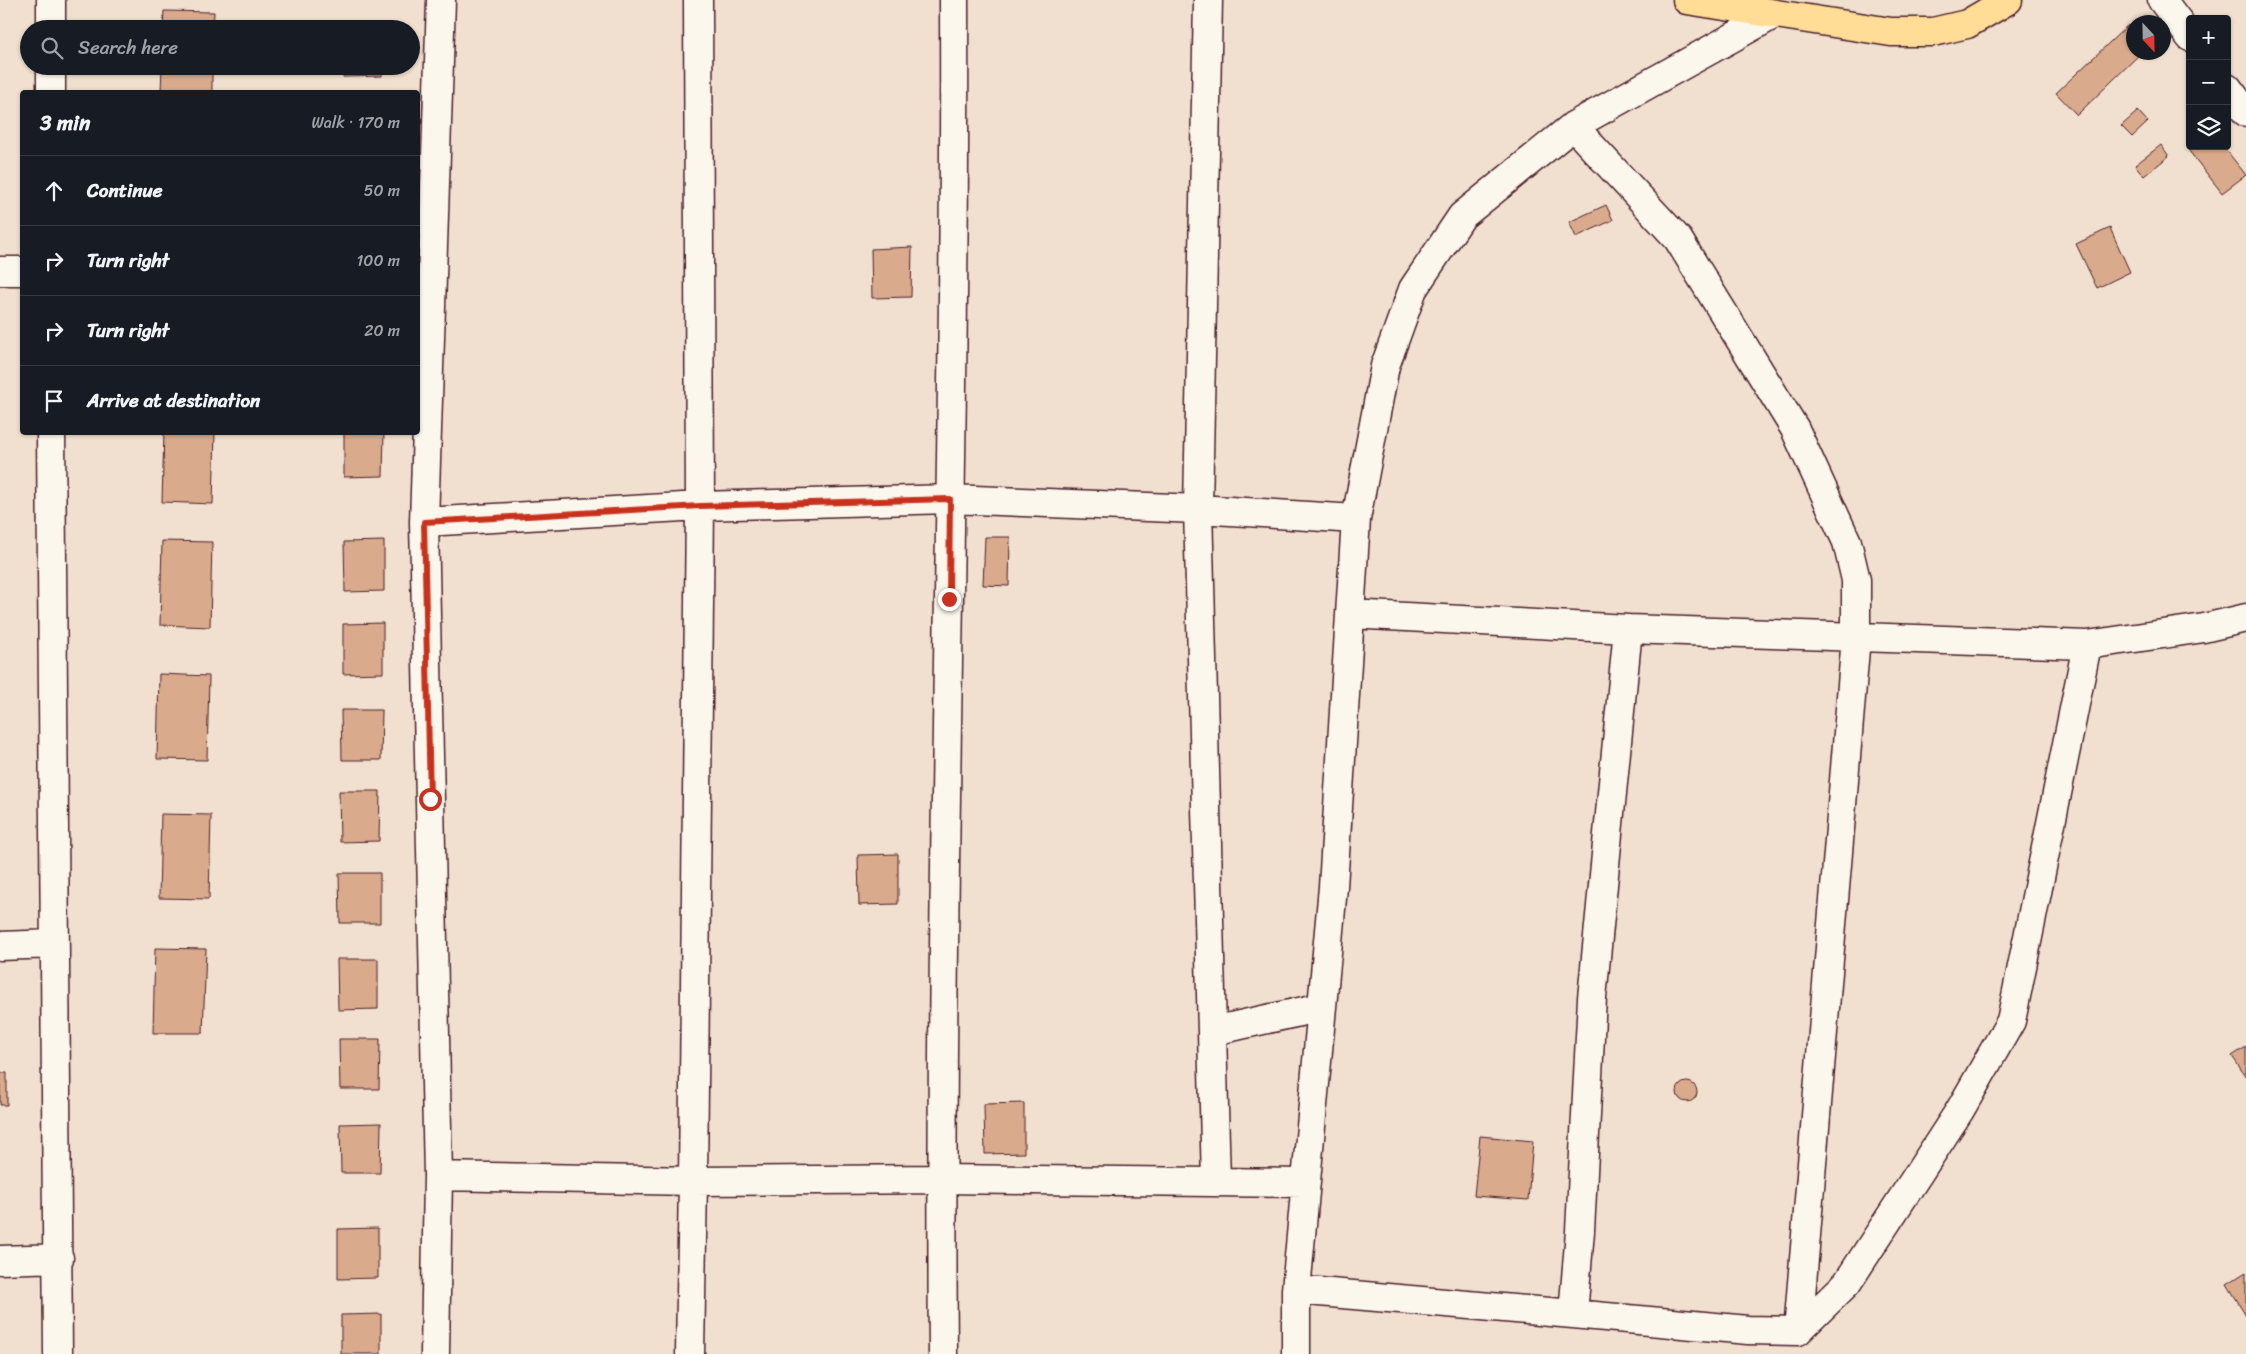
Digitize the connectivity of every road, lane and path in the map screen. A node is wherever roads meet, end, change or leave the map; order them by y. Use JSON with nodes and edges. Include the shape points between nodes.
{"nodes":[{"id":1,"x":51,"y":0,"type":"edge"},
{"id":2,"x":441,"y":0,"type":"edge"},
{"id":3,"x":698,"y":0,"type":"edge"},
{"id":4,"x":954,"y":0,"type":"edge"},
{"id":5,"x":1208,"y":0,"type":"edge"},
{"id":6,"x":1687,"y":0,"type":"edge"},
{"id":7,"x":2008,"y":0,"type":"edge"},
{"id":8,"x":2162,"y":0,"type":"edge"},
{"id":9,"x":1773,"y":15,"type":"junction"},
{"id":10,"x":51,"y":20,"type":"edge"},
{"id":11,"x":2186,"y":32,"type":"edge"},
{"id":12,"x":51,"y":75,"type":"edge"},
{"id":13,"x":51,"y":90,"type":"edge"},
{"id":14,"x":2231,"y":92,"type":"edge"},
{"id":15,"x":2246,"y":112,"type":"edge"},
{"id":16,"x":1573,"y":126,"type":"junction"},
{"id":17,"x":0,"y":271,"type":"edge"},
{"id":18,"x":20,"y":271,"type":"edge"},
{"id":19,"x":51,"y":435,"type":"edge"},
{"id":20,"x":950,"y":499,"type":"junction"},
{"id":21,"x":700,"y":506,"type":"junction"},
{"id":22,"x":1198,"y":509,"type":"junction"},
{"id":23,"x":1356,"y":519,"type":"junction"},
{"id":24,"x":424,"y":522,"type":"junction"},
{"id":25,"x":1350,"y":614,"type":"junction"},
{"id":26,"x":2246,"y":618,"type":"edge"},
{"id":27,"x":1628,"y":629,"type":"junction"},
{"id":28,"x":1856,"y":637,"type":"junction"},
{"id":29,"x":2087,"y":645,"type":"junction"},
{"id":30,"x":54,"y":944,"type":"junction"},
{"id":31,"x":0,"y":946,"type":"edge"},
{"id":32,"x":1322,"y":1007,"type":"junction"},
{"id":33,"x":1213,"y":1031,"type":"junction"},
{"id":34,"x":438,"y":1176,"type":"junction"},
{"id":35,"x":942,"y":1179,"type":"junction"},
{"id":36,"x":693,"y":1181,"type":"junction"},
{"id":37,"x":1216,"y":1181,"type":"junction"},
{"id":38,"x":1306,"y":1183,"type":"junction"},
{"id":39,"x":59,"y":1258,"type":"junction"},
{"id":40,"x":0,"y":1260,"type":"edge"},
{"id":41,"x":1296,"y":1290,"type":"junction"},
{"id":42,"x":1573,"y":1314,"type":"junction"},
{"id":43,"x":1798,"y":1331,"type":"junction"},
{"id":44,"x":58,"y":1354,"type":"edge"},
{"id":45,"x":435,"y":1354,"type":"edge"},
{"id":46,"x":690,"y":1354,"type":"edge"},
{"id":47,"x":943,"y":1354,"type":"edge"},
{"id":48,"x":1296,"y":1354,"type":"edge"}],
"edges":[{"from":1,"to":10,"type":"street"},
{"from":2,"to":24,"type":"street"},
{"from":3,"to":21,"type":"street"},
{"from":4,"to":20,"type":"street","via":[[955,237]]},
{"from":5,"to":22,"type":"street"},
{"from":6,"to":9,"type":"main road"},
{"from":7,"to":9,"type":"main road","via":[[1967,24],[1933,32],[1891,32]]},
{"from":8,"to":11,"type":"street"},
{"from":9,"to":16,"type":"street"},
{"from":12,"to":13,"type":"street"},
{"from":14,"to":15,"type":"street"},
{"from":16,"to":23,"type":"street","via":[[1462,216],[1413,289],[1385,366]]},
{"from":16,"to":28,"type":"street","via":[[1678,239],[1795,429],[1847,542],[1856,580]]},
{"from":17,"to":18,"type":"street"},
{"from":19,"to":30,"type":"street"},
{"from":20,"to":21,"type":"street"},
{"from":20,"to":22,"type":"street"},
{"from":20,"to":35,"type":"street"},
{"from":21,"to":24,"type":"street"},
{"from":21,"to":36,"type":"street"},
{"from":22,"to":23,"type":"street"},
{"from":22,"to":33,"type":"street"},
{"from":23,"to":25,"type":"street"},
{"from":24,"to":34,"type":"street"},
{"from":25,"to":27,"type":"street"},
{"from":25,"to":32,"type":"street"},
{"from":26,"to":29,"type":"street","via":[[2204,628]]},
{"from":27,"to":28,"type":"street"},
{"from":27,"to":42,"type":"street","via":[[1592,998]]},
{"from":28,"to":29,"type":"street"},
{"from":28,"to":43,"type":"street"},
{"from":29,"to":43,"type":"street","via":[[2011,1021],[1960,1110],[1847,1283]]},
{"from":30,"to":31,"type":"street"},
{"from":30,"to":39,"type":"street"},
{"from":32,"to":33,"type":"street"},
{"from":32,"to":38,"type":"street"},
{"from":33,"to":37,"type":"street"},
{"from":34,"to":36,"type":"street"},
{"from":34,"to":45,"type":"street"},
{"from":35,"to":36,"type":"street"},
{"from":35,"to":37,"type":"street"},
{"from":35,"to":47,"type":"street"},
{"from":36,"to":46,"type":"street"},
{"from":37,"to":38,"type":"street"},
{"from":38,"to":41,"type":"street"},
{"from":39,"to":40,"type":"street"},
{"from":39,"to":44,"type":"street"},
{"from":41,"to":42,"type":"street"},
{"from":41,"to":48,"type":"street"},
{"from":42,"to":43,"type":"street","via":[[1748,1330]]}]}
